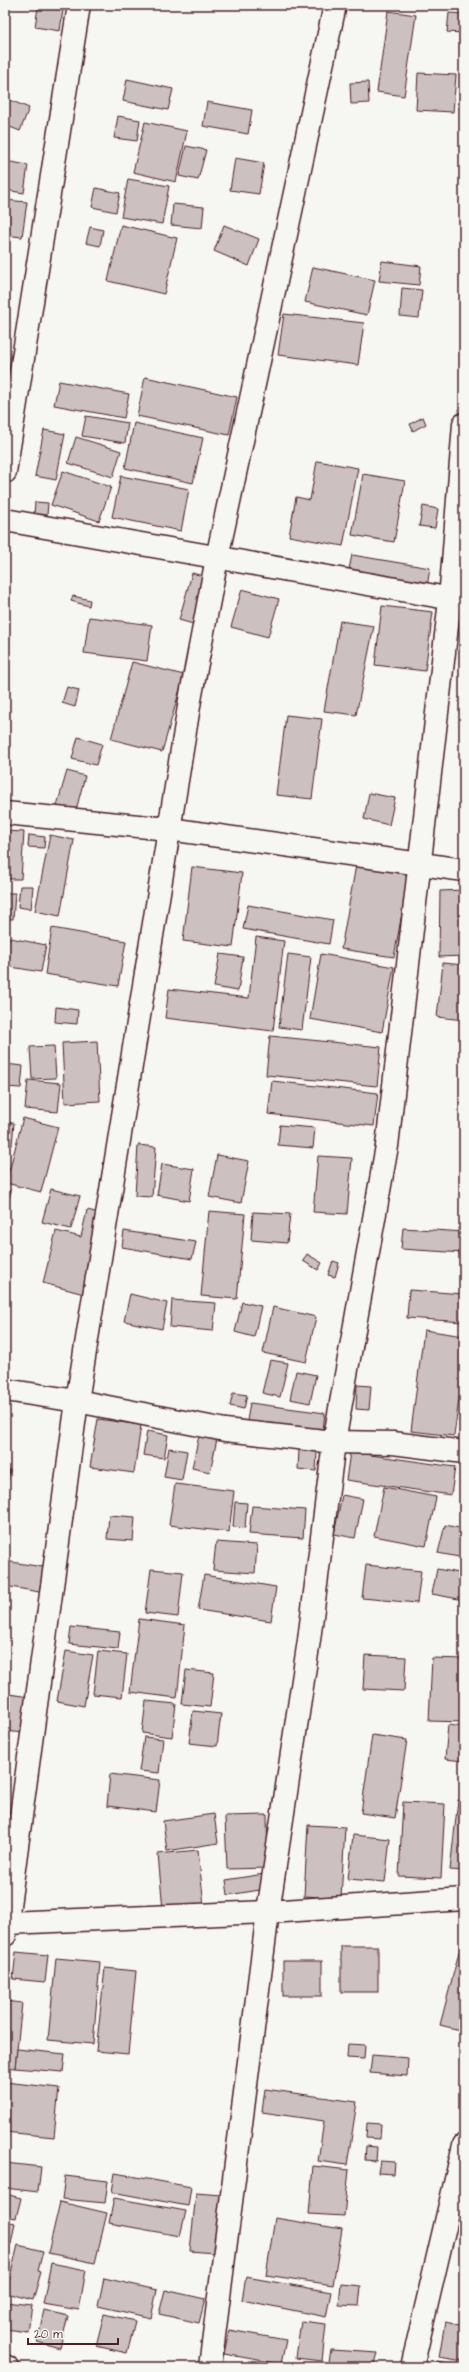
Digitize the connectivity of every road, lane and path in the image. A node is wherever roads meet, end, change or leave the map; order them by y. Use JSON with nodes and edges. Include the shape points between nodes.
{"nodes":[{"id":1,"x":79,"y":5,"type":"edge"},
{"id":2,"x":335,"y":5,"type":"edge"},
{"id":3,"x":464,"y":424,"type":"edge"},
{"id":4,"x":5,"y":472,"type":"edge"},
{"id":5,"x":5,"y":520,"type":"edge"},
{"id":6,"x":217,"y":558,"type":"junction"},
{"id":7,"x":457,"y":600,"type":"edge"},
{"id":8,"x":5,"y":813,"type":"edge"},
{"id":9,"x":169,"y":830,"type":"junction"},
{"id":10,"x":419,"y":865,"type":"junction"},
{"id":11,"x":464,"y":870,"type":"edge"},
{"id":12,"x":5,"y":1390,"type":"edge"},
{"id":13,"x":78,"y":1401,"type":"junction"},
{"id":14,"x":334,"y":1442,"type":"junction"},
{"id":15,"x":464,"y":1452,"type":"edge"},
{"id":16,"x":464,"y":1899,"type":"edge"},
{"id":17,"x":268,"y":1912,"type":"junction"},
{"id":18,"x":6,"y":1929,"type":"edge"},
{"id":19,"x":464,"y":2145,"type":"edge"},
{"id":20,"x":210,"y":2367,"type":"edge"},
{"id":21,"x":412,"y":2367,"type":"edge"}],
"edges":[{"from":1,"to":4,"type":"street"},
{"from":2,"to":6,"type":"street"},
{"from":3,"to":7,"type":"street"},
{"from":5,"to":6,"type":"street"},
{"from":6,"to":7,"type":"street"},
{"from":6,"to":9,"type":"street"},
{"from":7,"to":10,"type":"street"},
{"from":8,"to":9,"type":"street"},
{"from":9,"to":10,"type":"street"},
{"from":9,"to":13,"type":"street"},
{"from":10,"to":11,"type":"street"},
{"from":10,"to":14,"type":"street","via":[[387,1146]]},
{"from":12,"to":13,"type":"street"},
{"from":13,"to":14,"type":"street","via":[[225,1430]]},
{"from":13,"to":18,"type":"street"},
{"from":14,"to":15,"type":"street","via":[[393,1443]]},
{"from":14,"to":17,"type":"street","via":[[309,1640]]},
{"from":16,"to":17,"type":"street"},
{"from":17,"to":18,"type":"street"},
{"from":17,"to":20,"type":"street"},
{"from":19,"to":21,"type":"street"}]}
